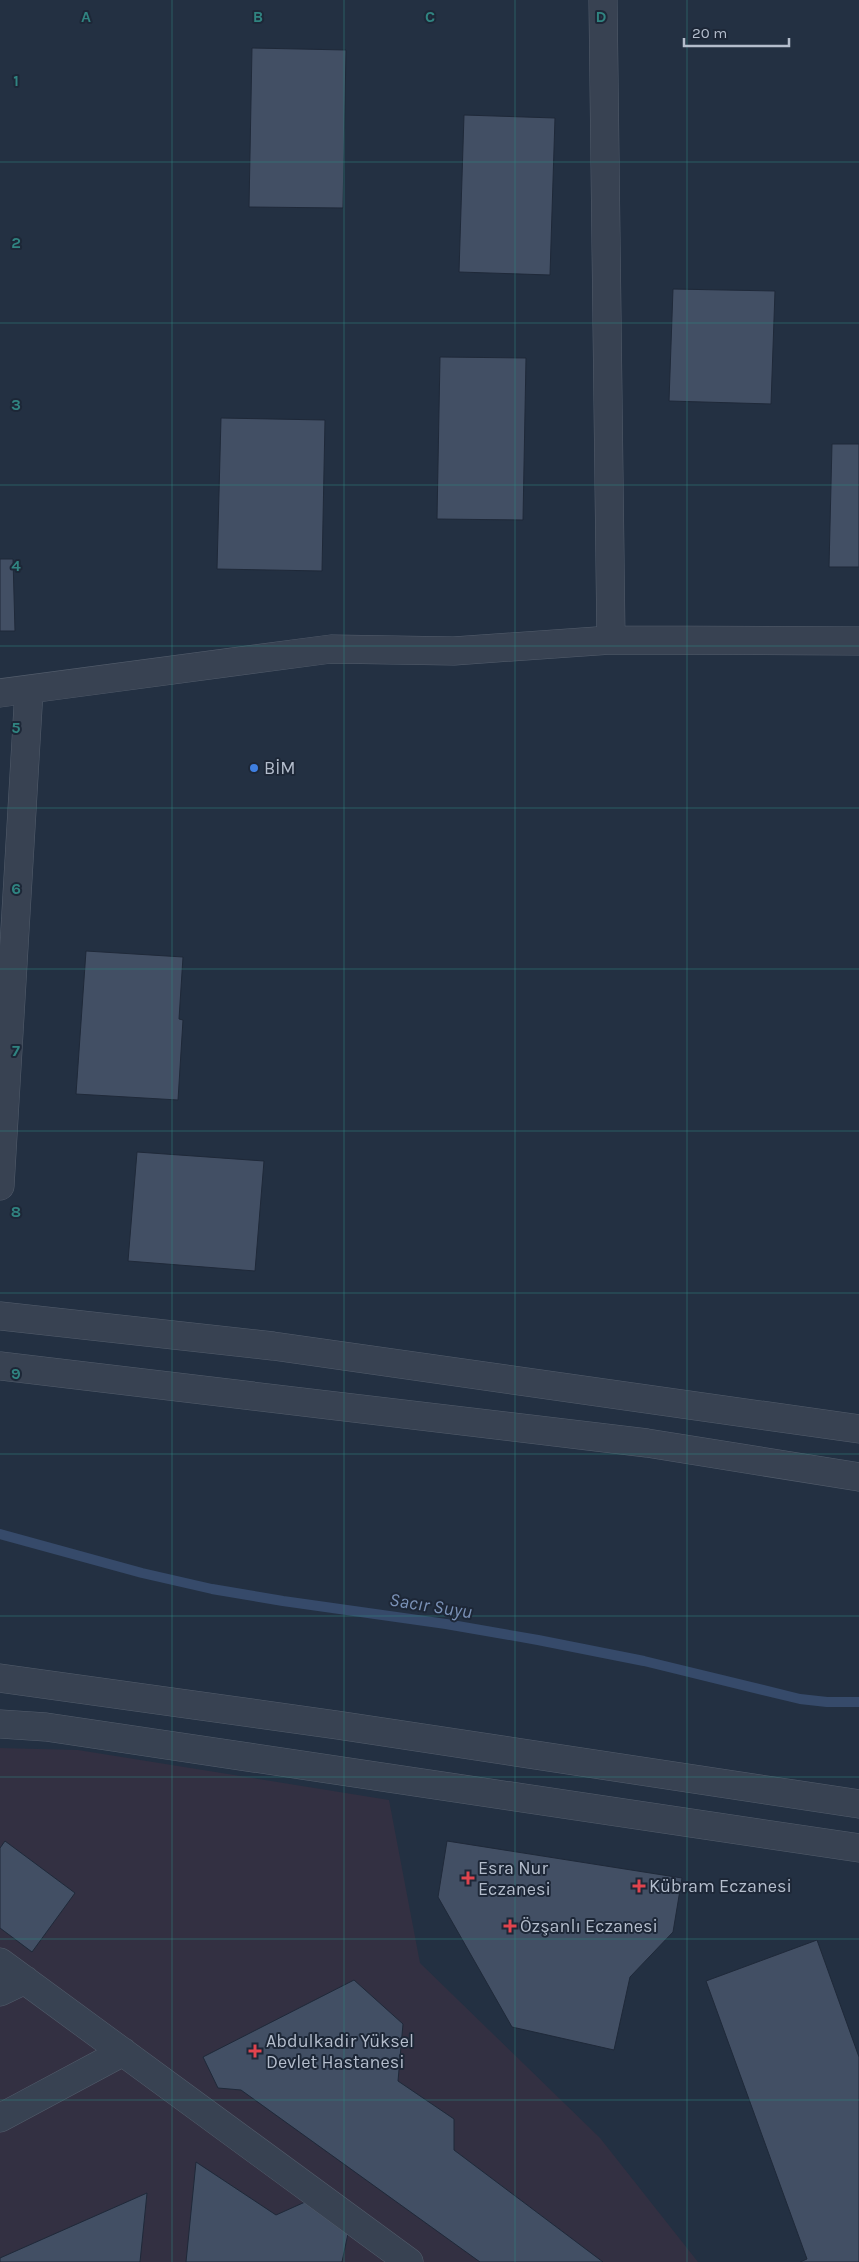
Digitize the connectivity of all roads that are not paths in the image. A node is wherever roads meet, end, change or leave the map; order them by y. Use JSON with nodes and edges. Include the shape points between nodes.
{"nodes":[{"id":1,"x":603,"y":0,"type":"edge"},
{"id":2,"x":611,"y":640,"type":"junction"},
{"id":3,"x":859,"y":641,"type":"edge"},
{"id":4,"x":29,"y":690,"type":"junction"},
{"id":5,"x":0,"y":693,"type":"edge"},
{"id":6,"x":0,"y":1186,"type":"edge"},
{"id":7,"x":0,"y":1316,"type":"edge"},
{"id":8,"x":0,"y":1366,"type":"edge"},
{"id":9,"x":859,"y":1429,"type":"edge"},
{"id":10,"x":859,"y":1477,"type":"edge"},
{"id":11,"x":0,"y":1678,"type":"edge"},
{"id":12,"x":0,"y":1724,"type":"edge"},
{"id":13,"x":859,"y":1804,"type":"edge"},
{"id":14,"x":859,"y":1848,"type":"edge"},
{"id":15,"x":0,"y":1962,"type":"edge"},
{"id":16,"x":25,"y":1980,"type":"junction"},
{"id":17,"x":0,"y":1992,"type":"edge"},
{"id":18,"x":123,"y":2052,"type":"junction"},
{"id":19,"x":0,"y":2118,"type":"edge"},
{"id":20,"x":409,"y":2262,"type":"edge"}],
"edges":[{"from":1,"to":2,"type":"street"},
{"from":2,"to":3,"type":"street"},
{"from":2,"to":4,"type":"street","via":[[454,651],[331,649]]},
{"from":4,"to":5,"type":"street"},
{"from":4,"to":6,"type":"street"},
{"from":7,"to":9,"type":"street","via":[[273,1346]]},
{"from":8,"to":10,"type":"street","via":[[647,1443]]},
{"from":11,"to":13,"type":"street"},
{"from":12,"to":14,"type":"street","via":[[56,1729]]},
{"from":15,"to":16,"type":"street"},
{"from":16,"to":17,"type":"street"},
{"from":16,"to":18,"type":"street"},
{"from":18,"to":19,"type":"street"},
{"from":18,"to":20,"type":"street"}]}
